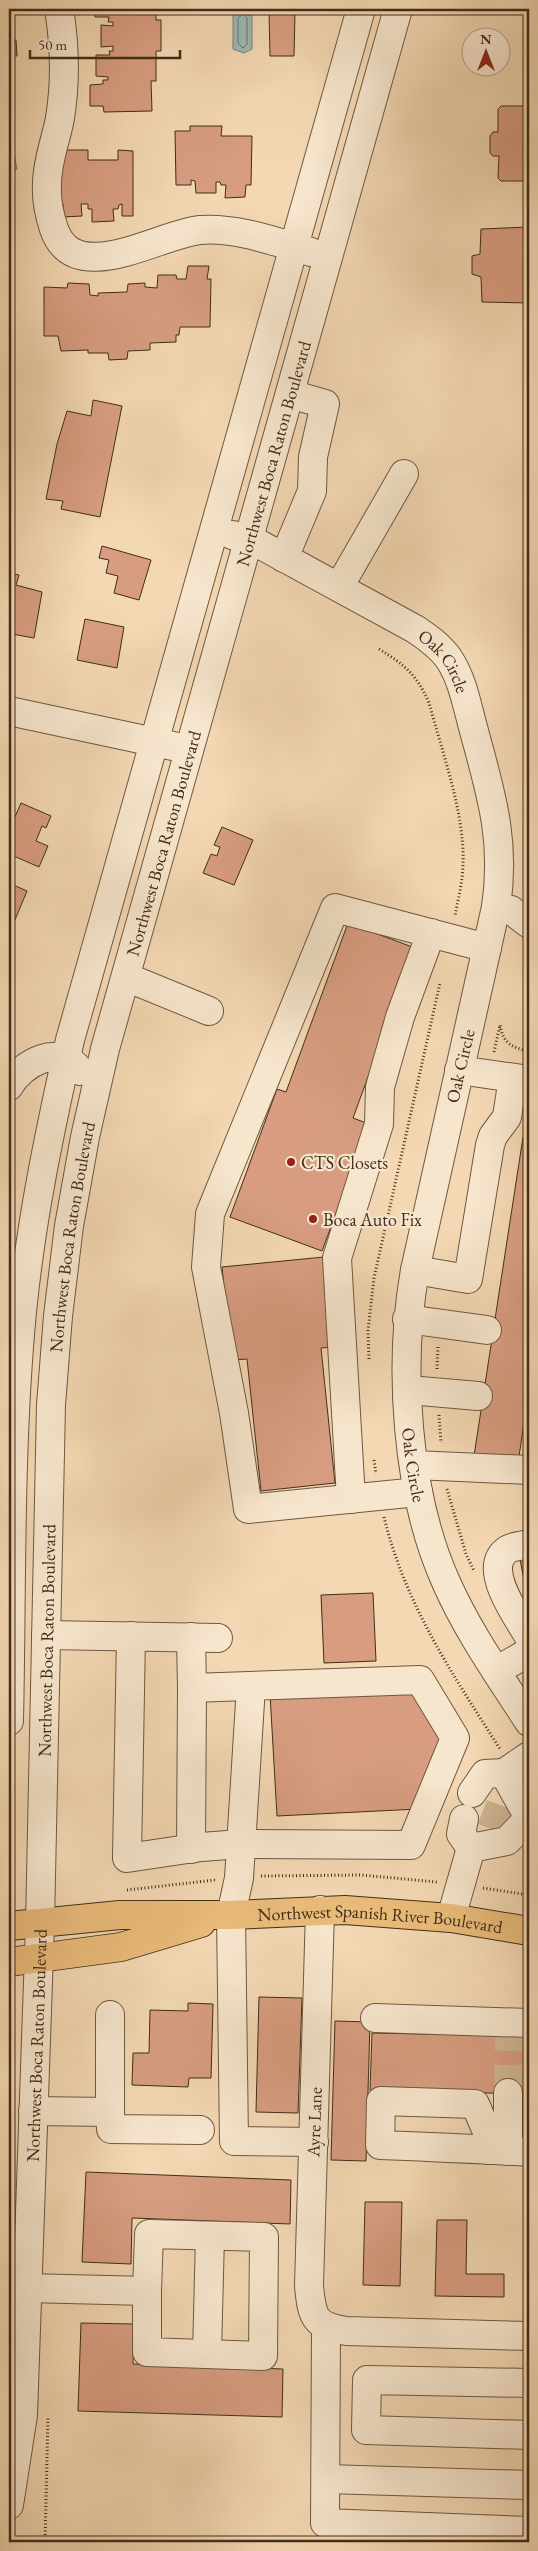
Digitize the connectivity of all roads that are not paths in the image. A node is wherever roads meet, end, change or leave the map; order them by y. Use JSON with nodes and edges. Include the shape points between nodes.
{"nodes":[{"id":1,"x":59,"y":9,"type":"edge"},
{"id":2,"x":360,"y":9,"type":"edge"},
{"id":3,"x":398,"y":9,"type":"edge"},
{"id":4,"x":294,"y":247,"type":"junction"},
{"id":5,"x":329,"y":257,"type":"junction"},
{"id":6,"x":290,"y":394,"type":"junction"},
{"id":7,"x":404,"y":474,"type":"dead end"},
{"id":8,"x":214,"y":530,"type":"junction"},
{"id":9,"x":250,"y":539,"type":"junction"},
{"id":10,"x":284,"y":558,"type":"junction"},
{"id":11,"x":339,"y":587,"type":"junction"},
{"id":12,"x":9,"y":711,"type":"edge"},
{"id":13,"x":154,"y":742,"type":"junction"},
{"id":14,"x":192,"y":750,"type":"junction"},
{"id":15,"x":496,"y":907,"type":"junction"},
{"id":16,"x":529,"y":924,"type":"edge"},
{"id":17,"x":431,"y":933,"type":"junction"},
{"id":18,"x":487,"y":948,"type":"junction"},
{"id":19,"x":126,"y":977,"type":"junction"},
{"id":20,"x":209,"y":1011,"type":"dead end"},
{"id":21,"x":66,"y":1060,"type":"junction"},
{"id":22,"x":459,"y":1070,"type":"junction"},
{"id":23,"x":511,"y":1077,"type":"edge"},
{"id":24,"x":9,"y":1086,"type":"edge"},
{"id":25,"x":94,"y":1099,"type":"junction"},
{"id":26,"x":414,"y":1270,"type":"junction"},
{"id":27,"x":407,"y":1319,"type":"junction"},
{"id":28,"x":487,"y":1330,"type":"dead end"},
{"id":29,"x":54,"y":1357,"type":"junction"},
{"id":30,"x":13,"y":1380,"type":"edge"},
{"id":31,"x":409,"y":1390,"type":"junction"},
{"id":32,"x":478,"y":1396,"type":"dead end"},
{"id":33,"x":414,"y":1464,"type":"junction"},
{"id":34,"x":529,"y":1470,"type":"edge"},
{"id":35,"x":418,"y":1492,"type":"junction"},
{"id":36,"x":351,"y":1499,"type":"junction"},
{"id":37,"x":529,"y":1544,"type":"edge"},
{"id":38,"x":46,"y":1635,"type":"junction"},
{"id":39,"x":131,"y":1636,"type":"junction"},
{"id":40,"x":191,"y":1637,"type":"junction"},
{"id":41,"x":529,"y":1637,"type":"edge"},
{"id":42,"x":218,"y":1638,"type":"dead end"},
{"id":43,"x":529,"y":1652,"type":"edge"},
{"id":44,"x":496,"y":1671,"type":"junction"},
{"id":45,"x":251,"y":1686,"type":"junction"},
{"id":46,"x":192,"y":1688,"type":"junction"},
{"id":47,"x":9,"y":1721,"type":"edge"},
{"id":48,"x":529,"y":1722,"type":"edge"},
{"id":49,"x":529,"y":1756,"type":"edge"},
{"id":50,"x":494,"y":1814,"type":"junction"},
{"id":51,"x":241,"y":1844,"type":"junction"},
{"id":52,"x":190,"y":1848,"type":"junction"},
{"id":53,"x":320,"y":1910,"type":"junction"},
{"id":54,"x":232,"y":1914,"type":"junction"},
{"id":55,"x":451,"y":1918,"type":"junction"},
{"id":56,"x":40,"y":1924,"type":"junction"},
{"id":57,"x":9,"y":1926,"type":"edge"},
{"id":58,"x":529,"y":1931,"type":"edge"},
{"id":59,"x":39,"y":1960,"type":"junction"},
{"id":60,"x":9,"y":1962,"type":"edge"},
{"id":61,"x":110,"y":2015,"type":"dead end"},
{"id":62,"x":375,"y":2018,"type":"dead end"},
{"id":63,"x":516,"y":2027,"type":"edge"},
{"id":64,"x":508,"y":2093,"type":"tunnel mouth"},
{"id":65,"x":34,"y":2111,"type":"junction"},
{"id":66,"x":110,"y":2112,"type":"junction"},
{"id":67,"x":200,"y":2130,"type":"dead end"},
{"id":68,"x":314,"y":2142,"type":"junction"},
{"id":69,"x":508,"y":2151,"type":"edge"},
{"id":70,"x":210,"y":2236,"type":"junction"},
{"id":71,"x":28,"y":2288,"type":"junction"},
{"id":72,"x":147,"y":2290,"type":"junction"},
{"id":73,"x":326,"y":2327,"type":"junction"},
{"id":74,"x":529,"y":2336,"type":"edge"},
{"id":75,"x":207,"y":2354,"type":"junction"},
{"id":76,"x":529,"y":2383,"type":"edge"},
{"id":77,"x":326,"y":2430,"type":"junction"},
{"id":78,"x":366,"y":2430,"type":"junction"},
{"id":79,"x":529,"y":2434,"type":"edge"},
{"id":80,"x":326,"y":2479,"type":"junction"},
{"id":81,"x":529,"y":2485,"type":"edge"},
{"id":82,"x":9,"y":2505,"type":"edge"},
{"id":83,"x":529,"y":2531,"type":"edge"}],
"edges":[{"from":1,"to":4,"type":"street","via":[[64,85],[56,136],[50,150],[47,201],[56,233],[70,253],[85,257],[122,253],[200,230],[244,234]]},
{"from":2,"to":4,"type":"street","name":"Northwest Boca Raton Boulevard"},
{"from":3,"to":5,"type":"street","name":"Northwest Boca Raton Boulevard"},
{"from":4,"to":5,"type":"street"},
{"from":4,"to":8,"type":"street","name":"Northwest Boca Raton Boulevard"},
{"from":5,"to":6,"type":"street","name":"Northwest Boca Raton Boulevard"},
{"from":6,"to":9,"type":"street","name":"Northwest Boca Raton Boulevard"},
{"from":6,"to":10,"type":"street","via":[[325,404],[313,457],[312,491]]},
{"from":7,"to":11,"type":"street"},
{"from":8,"to":9,"type":"street","name":"Oak Circle"},
{"from":8,"to":13,"type":"street","name":"Northwest Boca Raton Boulevard"},
{"from":9,"to":10,"type":"street","name":"Oak Circle"},
{"from":9,"to":14,"type":"street","name":"Northwest Boca Raton Boulevard"},
{"from":10,"to":11,"type":"street","name":"Oak Circle"},
{"from":11,"to":15,"type":"street","name":"Oak Circle","via":[[433,641],[459,677],[498,826],[500,866]]},
{"from":12,"to":13,"type":"street"},
{"from":13,"to":14,"type":"street"},
{"from":13,"to":21,"type":"street","name":"Northwest Boca Raton Boulevard"},
{"from":14,"to":19,"type":"street","name":"Northwest Boca Raton Boulevard"},
{"from":15,"to":16,"type":"street","via":[[511,910]]},
{"from":15,"to":18,"type":"street","name":"Oak Circle"},
{"from":17,"to":18,"type":"street"},
{"from":17,"to":36,"type":"street","via":[[400,1017],[380,1087],[379,1124],[337,1258]]},
{"from":17,"to":36,"type":"street","via":[[334,908],[210,1214],[206,1267],[248,1509]]},
{"from":18,"to":22,"type":"street","name":"Oak Circle"},
{"from":19,"to":20,"type":"street"},
{"from":19,"to":25,"type":"street","name":"Northwest Boca Raton Boulevard"},
{"from":21,"to":24,"type":"street","via":[[44,1057],[27,1066]]},
{"from":21,"to":25,"type":"street","via":[[77,1067]]},
{"from":21,"to":30,"type":"street","name":"Northwest Boca Raton Boulevard","via":[[34,1221]]},
{"from":22,"to":23,"type":"street"},
{"from":22,"to":26,"type":"street","name":"Oak Circle"},
{"from":23,"to":26,"type":"street","via":[[507,1117],[490,1145],[468,1279]]},
{"from":25,"to":29,"type":"street","name":"Northwest Boca Raton Boulevard","via":[[69,1226]]},
{"from":26,"to":27,"type":"street","name":"Oak Circle"},
{"from":27,"to":28,"type":"street"},
{"from":27,"to":31,"type":"street","name":"Oak Circle"},
{"from":29,"to":30,"type":"street","via":[[41,1371]]},
{"from":29,"to":38,"type":"street","name":"Northwest Boca Raton Boulevard"},
{"from":30,"to":47,"type":"street","name":"Northwest Boca Raton Boulevard"},
{"from":31,"to":32,"type":"street"},
{"from":31,"to":33,"type":"street","name":"Oak Circle"},
{"from":33,"to":34,"type":"street"},
{"from":33,"to":35,"type":"street","name":"Oak Circle"},
{"from":35,"to":36,"type":"street"},
{"from":35,"to":44,"type":"street","name":"Oak Circle","via":[[430,1539],[446,1582]]},
{"from":37,"to":41,"type":"street","via":[[508,1549],[501,1555],[498,1565],[498,1580]]},
{"from":38,"to":39,"type":"street"},
{"from":38,"to":56,"type":"street","name":"Northwest Boca Raton Boulevard"},
{"from":39,"to":40,"type":"street"},
{"from":39,"to":52,"type":"street","via":[[127,1858]]},
{"from":40,"to":42,"type":"street"},
{"from":40,"to":46,"type":"street"},
{"from":43,"to":44,"type":"street"},
{"from":44,"to":48,"type":"street","name":"Oak Circle"},
{"from":45,"to":46,"type":"street"},
{"from":45,"to":51,"type":"street"},
{"from":45,"to":51,"type":"street","via":[[420,1680],[456,1738],[411,1845]]},
{"from":46,"to":52,"type":"street"},
{"from":49,"to":50,"type":"street"},
{"from":50,"to":50,"type":"street","via":[[461,1834],[468,1806],[485,1774]]},
{"from":50,"to":55,"type":"street","via":[[460,1885]]},
{"from":51,"to":52,"type":"street"},
{"from":51,"to":54,"type":"street"},
{"from":53,"to":54,"type":"main road","name":"Northwest Spanish River Boulevard"},
{"from":53,"to":55,"type":"main road","name":"Northwest Spanish River Boulevard"},
{"from":53,"to":68,"type":"street","name":"Ayre Lane"},
{"from":54,"to":56,"type":"main road","name":"Northwest Spanish River Boulevard","via":[[120,1915]]},
{"from":54,"to":59,"type":"main road","name":"Northwest Spanish River Boulevard","via":[[121,1947]]},
{"from":54,"to":68,"type":"street","via":[[234,2141]]},
{"from":55,"to":58,"type":"main road","name":"Northwest Spanish River Boulevard"},
{"from":56,"to":57,"type":"main road","name":"Northwest Spanish River Boulevard"},
{"from":56,"to":59,"type":"street","name":"Northwest Boca Raton Boulevard"},
{"from":59,"to":60,"type":"main road","name":"Northwest Spanish River Boulevard"},
{"from":59,"to":65,"type":"street","name":"Northwest Boca Raton Boulevard"},
{"from":61,"to":66,"type":"street"},
{"from":62,"to":63,"type":"street"},
{"from":64,"to":69,"type":"street"},
{"from":65,"to":66,"type":"street"},
{"from":65,"to":71,"type":"street","name":"Northwest Boca Raton Boulevard"},
{"from":66,"to":67,"type":"street","via":[[111,2129]]},
{"from":68,"to":73,"type":"street","name":"Ayre Lane","via":[[309,2286],[315,2317]]},
{"from":70,"to":72,"type":"street","via":[[149,2234]]},
{"from":70,"to":75,"type":"street"},
{"from":70,"to":75,"type":"street","via":[[264,2237],[263,2356]]},
{"from":71,"to":72,"type":"street"},
{"from":71,"to":82,"type":"street","name":"Northwest Boca Raton Boulevard","via":[[23,2415]]},
{"from":72,"to":75,"type":"street","via":[[147,2352]]},
{"from":73,"to":74,"type":"street","via":[[359,2332]]},
{"from":73,"to":77,"type":"street"},
{"from":76,"to":78,"type":"street","via":[[367,2380]]},
{"from":77,"to":78,"type":"street"},
{"from":77,"to":80,"type":"street"},
{"from":78,"to":79,"type":"street"},
{"from":80,"to":81,"type":"street"},
{"from":80,"to":83,"type":"street","via":[[325,2523]]}]}
